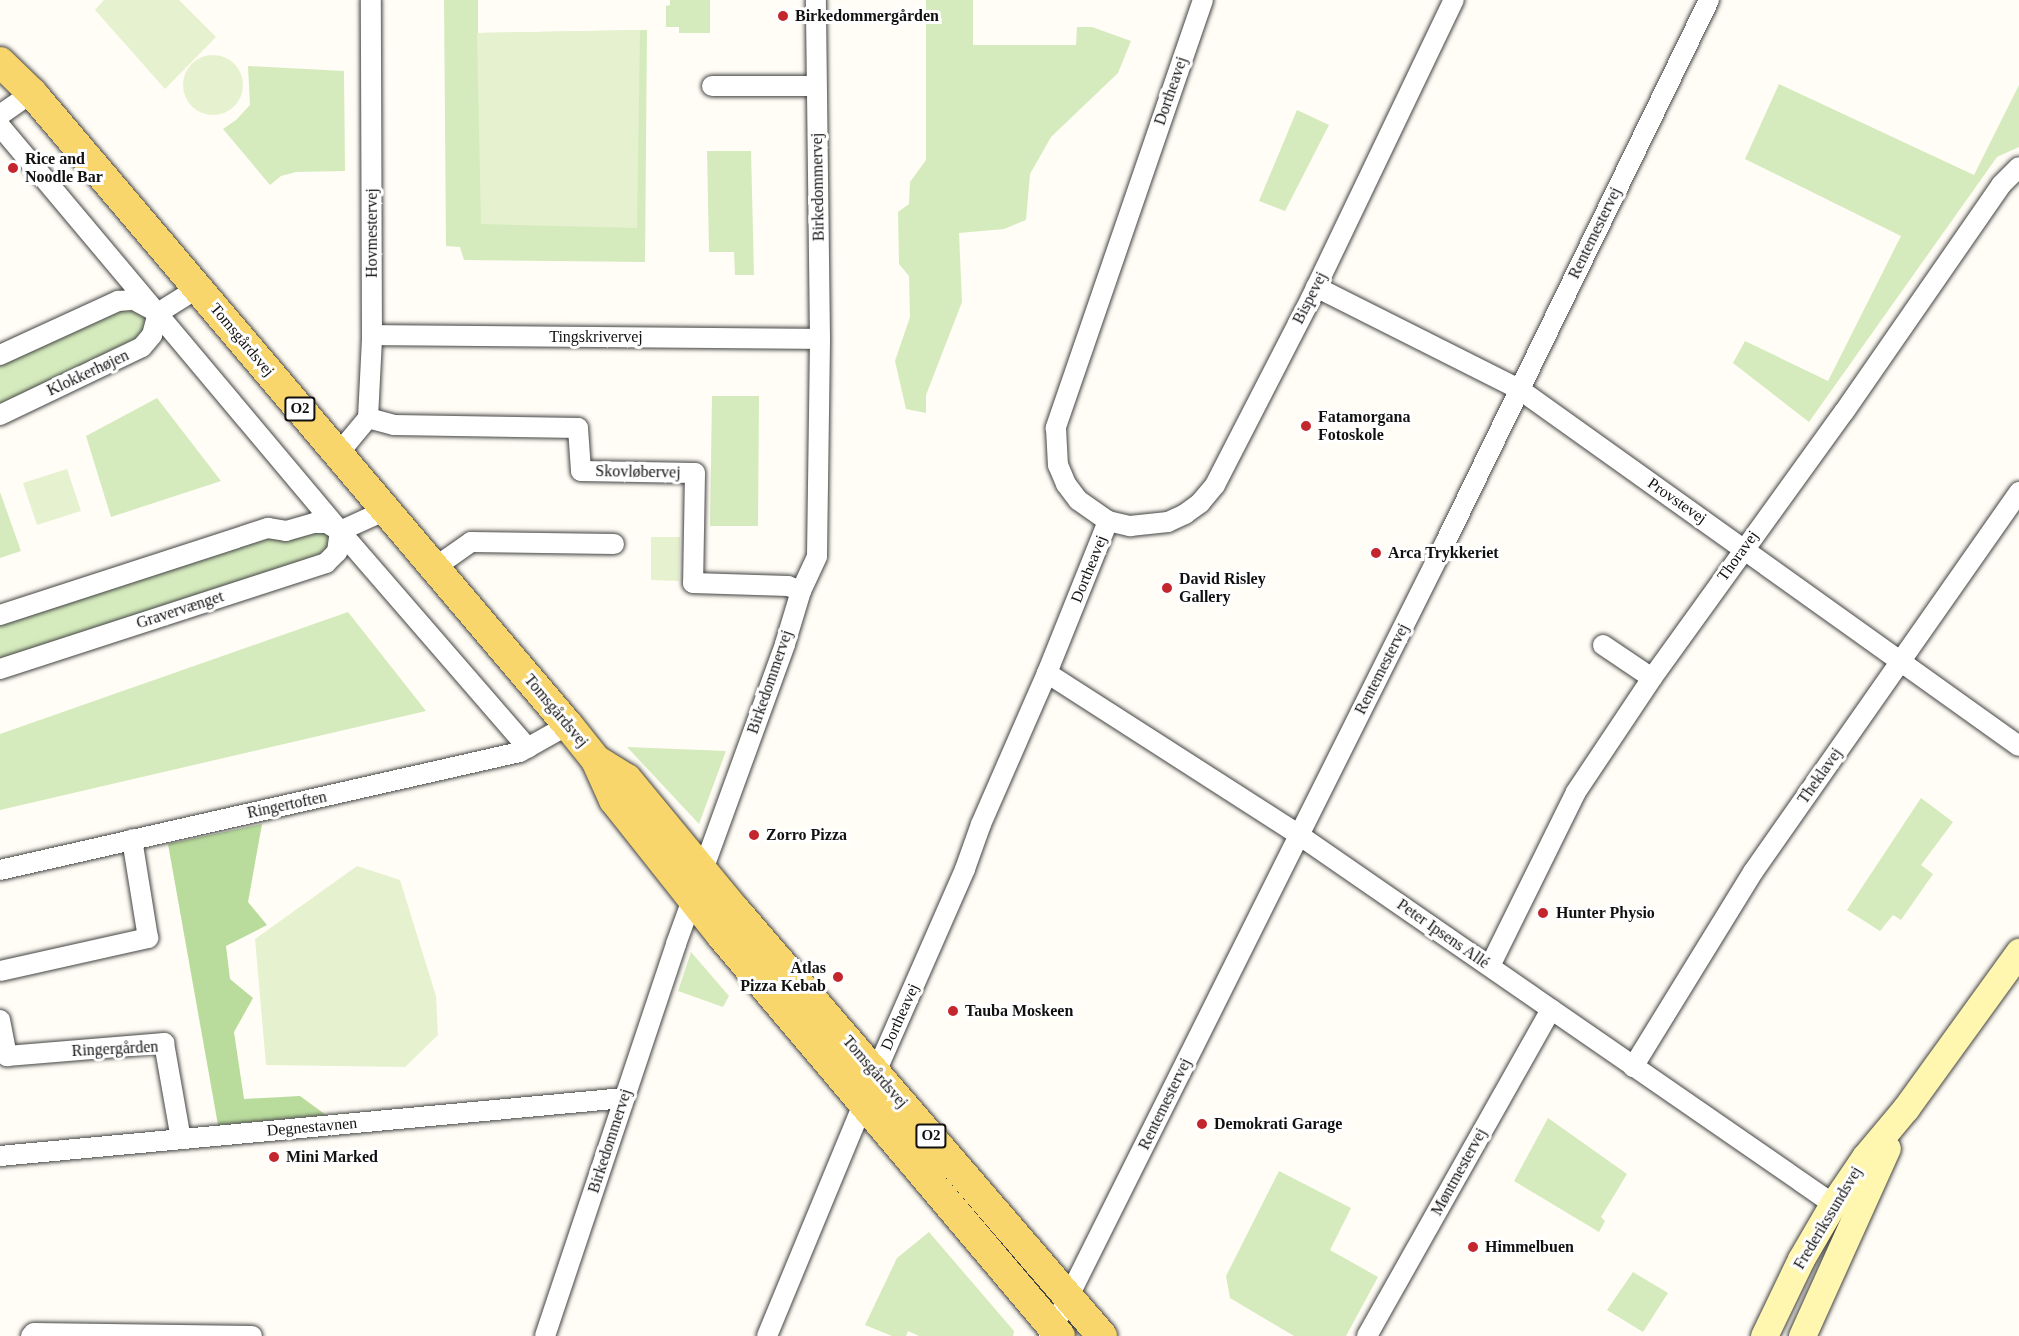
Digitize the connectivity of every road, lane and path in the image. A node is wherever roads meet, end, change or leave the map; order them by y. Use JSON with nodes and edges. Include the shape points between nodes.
{"nodes":[{"id":1,"x":371,"y":0,"type":"edge"},
{"id":2,"x":816,"y":0,"type":"edge"},
{"id":3,"x":1203,"y":0,"type":"edge"},
{"id":4,"x":1454,"y":0,"type":"edge"},
{"id":5,"x":1709,"y":0,"type":"edge"},
{"id":6,"x":0,"y":62,"type":"edge"},
{"id":7,"x":712,"y":86,"type":"dead end"},
{"id":8,"x":816,"y":86,"type":"junction"},
{"id":9,"x":32,"y":93,"type":"junction"},
{"id":10,"x":0,"y":115,"type":"edge"},
{"id":11,"x":0,"y":126,"type":"edge"},
{"id":12,"x":2019,"y":167,"type":"edge"},
{"id":13,"x":1316,"y":287,"type":"junction"},
{"id":14,"x":198,"y":288,"type":"junction"},
{"id":15,"x":158,"y":313,"type":"junction"},
{"id":16,"x":372,"y":335,"type":"junction"},
{"id":17,"x":820,"y":339,"type":"junction"},
{"id":18,"x":0,"y":355,"type":"edge"},
{"id":19,"x":1519,"y":389,"type":"junction"},
{"id":20,"x":0,"y":415,"type":"edge"},
{"id":21,"x":368,"y":418,"type":"junction"},
{"id":22,"x":338,"y":454,"type":"junction"},
{"id":23,"x":2019,"y":492,"type":"edge"},
{"id":24,"x":386,"y":510,"type":"junction"},
{"id":25,"x":1108,"y":521,"type":"junction"},
{"id":26,"x":340,"y":531,"type":"junction"},
{"id":27,"x":614,"y":544,"type":"dead end"},
{"id":28,"x":1744,"y":549,"type":"junction"},
{"id":29,"x":434,"y":568,"type":"junction"},
{"id":30,"x":801,"y":591,"type":"junction"},
{"id":31,"x":0,"y":615,"type":"edge"},
{"id":32,"x":1604,"y":645,"type":"dead end"},
{"id":33,"x":1900,"y":662,"type":"junction"},
{"id":34,"x":0,"y":669,"type":"edge"},
{"id":35,"x":1047,"y":673,"type":"junction"},
{"id":36,"x":1652,"y":678,"type":"junction"},
{"id":37,"x":568,"y":725,"type":"junction"},
{"id":38,"x":2019,"y":746,"type":"edge"},
{"id":39,"x":528,"y":748,"type":"junction"},
{"id":40,"x":1299,"y":835,"type":"junction"},
{"id":41,"x":132,"y":839,"type":"junction"},
{"id":42,"x":0,"y":870,"type":"edge"},
{"id":43,"x":698,"y":886,"type":"junction"},
{"id":44,"x":2019,"y":952,"type":"edge"},
{"id":45,"x":1490,"y":966,"type":"junction"},
{"id":46,"x":0,"y":971,"type":"edge"},
{"id":47,"x":1551,"y":1009,"type":"junction"},
{"id":48,"x":0,"y":1020,"type":"edge"},
{"id":49,"x":1633,"y":1067,"type":"junction"},
{"id":50,"x":876,"y":1072,"type":"junction"},
{"id":51,"x":624,"y":1098,"type":"junction"},
{"id":52,"x":864,"y":1102,"type":"junction"},
{"id":53,"x":181,"y":1139,"type":"junction"},
{"id":54,"x":0,"y":1156,"type":"edge"},
{"id":55,"x":1843,"y":1210,"type":"junction"},
{"id":56,"x":1069,"y":1296,"type":"junction"},
{"id":57,"x":1054,"y":1333,"type":"edge"},
{"id":58,"x":31,"y":1336,"type":"edge"},
{"id":59,"x":252,"y":1336,"type":"edge"},
{"id":60,"x":545,"y":1336,"type":"edge"},
{"id":61,"x":767,"y":1336,"type":"edge"},
{"id":62,"x":1102,"y":1336,"type":"edge"},
{"id":63,"x":1367,"y":1336,"type":"edge"},
{"id":64,"x":1764,"y":1336,"type":"edge"},
{"id":65,"x":1802,"y":1336,"type":"edge"}],
"edges":[{"from":1,"to":16,"type":"street","name":"Hovmestervej"},
{"from":2,"to":8,"type":"street","name":"Birkedommervej"},
{"from":3,"to":25,"type":"street","name":"Dortheavej","via":[[1056,428],[1058,465],[1066,484],[1078,500]]},
{"from":4,"to":13,"type":"street","name":"Bispevej"},
{"from":5,"to":19,"type":"street","name":"Rentemestervej"},
{"from":6,"to":9,"type":"main road","name":"Tomsgårdsvej","number":"O2"},
{"from":7,"to":8,"type":"street"},
{"from":8,"to":17,"type":"street","name":"Birkedommervej"},
{"from":9,"to":10,"type":"street"},
{"from":9,"to":14,"type":"main road","name":"Tomsgårdsvej","number":"O2"},
{"from":11,"to":15,"type":"street"},
{"from":12,"to":28,"type":"street","name":"Thoravej","via":[[2001,184]]},
{"from":13,"to":19,"type":"street","name":"Provstevej"},
{"from":13,"to":25,"type":"street","name":"Bispevej","via":[[1215,485],[1200,502],[1174,519],[1149,526]]},
{"from":14,"to":15,"type":"street"},
{"from":14,"to":22,"type":"main road","name":"Tomsgårdsvej","number":"O2"},
{"from":15,"to":18,"type":"street","via":[[134,300],[118,301]]},
{"from":15,"to":20,"type":"street","name":"Klokkerhøjen","via":[[152,335],[142,348]]},
{"from":15,"to":26,"type":"street"},
{"from":16,"to":17,"type":"street","name":"Tingskrivervej"},
{"from":16,"to":21,"type":"street","name":"Hovmestervej"},
{"from":17,"to":30,"type":"street","name":"Birkedommervej","via":[[817,556]]},
{"from":19,"to":28,"type":"street","name":"Provstevej"},
{"from":19,"to":40,"type":"street","name":"Rentemestervej"},
{"from":21,"to":22,"type":"street"},
{"from":21,"to":30,"type":"street","name":"Skovløbervej","via":[[394,425],[578,428],[581,471],[695,473],[693,583],[788,586]]},
{"from":22,"to":24,"type":"main road","name":"Tomsgårdsvej","number":"O2"},
{"from":23,"to":33,"type":"street","name":"Theklavej"},
{"from":24,"to":26,"type":"street"},
{"from":24,"to":29,"type":"main road","name":"Tomsgårdsvej","number":"O2"},
{"from":25,"to":35,"type":"street","name":"Dortheavej"},
{"from":26,"to":31,"type":"street","via":[[327,523],[286,531],[268,528]]},
{"from":26,"to":34,"type":"street","name":"Gravervænget","via":[[337,552],[326,563]]},
{"from":26,"to":39,"type":"street"},
{"from":27,"to":29,"type":"street","via":[[471,542]]},
{"from":28,"to":33,"type":"street","name":"Provstevej"},
{"from":28,"to":36,"type":"street","name":"Thoravej"},
{"from":29,"to":37,"type":"main road","name":"Tomsgårdsvej","number":"O2"},
{"from":30,"to":43,"type":"street","name":"Birkedommervej"},
{"from":32,"to":36,"type":"street"},
{"from":33,"to":38,"type":"street","name":"Provstevej"},
{"from":33,"to":49,"type":"street","name":"Theklavej","via":[[1753,872]]},
{"from":35,"to":40,"type":"street","name":"Peter Ipsens Allé"},
{"from":35,"to":50,"type":"street","name":"Dortheavej"},
{"from":36,"to":45,"type":"street","name":"Thoravej","via":[[1576,792]]},
{"from":37,"to":39,"type":"street","name":"Ringertoften"},
{"from":37,"to":43,"type":"main road","name":"Tomsgårdsvej","number":"O2","via":[[596,759],[627,779]]},
{"from":39,"to":41,"type":"street","name":"Ringertoften","via":[[520,753]]},
{"from":40,"to":45,"type":"street","name":"Peter Ipsens Allé"},
{"from":40,"to":56,"type":"street","name":"Rentemestervej"},
{"from":41,"to":42,"type":"street","name":"Ringertoften"},
{"from":41,"to":46,"type":"street","via":[[148,938]]},
{"from":43,"to":50,"type":"main road","name":"Tomsgårdsvej","number":"O2"},
{"from":43,"to":51,"type":"street","name":"Birkedommervej"},
{"from":43,"to":52,"type":"main road","name":"Tomsgårdsvej","number":"O2"},
{"from":44,"to":55,"type":"street","name":"Frederikssundsvej","via":[[1906,1108]]},
{"from":45,"to":47,"type":"street","name":"Peter Ipsens Allé"},
{"from":47,"to":49,"type":"street","name":"Peter Ipsens Allé"},
{"from":47,"to":63,"type":"street","name":"Møntmestervej"},
{"from":48,"to":53,"type":"street","name":"Ringergården","via":[[7,1056],[165,1043]]},
{"from":49,"to":55,"type":"street","name":"Peter Ipsens Allé"},
{"from":50,"to":56,"type":"main road","name":"Tomsgårdsvej","number":"O2"},
{"from":51,"to":53,"type":"street","name":"Degnestavnen"},
{"from":51,"to":60,"type":"street","name":"Birkedommervej"},
{"from":52,"to":57,"type":"main road","name":"Tomsgårdsvej","number":"O2"},
{"from":52,"to":61,"type":"street"},
{"from":53,"to":54,"type":"street","name":"Degnestavnen"},
{"from":55,"to":64,"type":"street","name":"Frederikssundsvej","via":[[1801,1259]]},
{"from":55,"to":65,"type":"street","name":"Frederikssundsvej"},
{"from":56,"to":57,"type":"street","name":"Rentemestervej"},
{"from":56,"to":62,"type":"main road","name":"Tomsgårdsvej","number":"O2"},
{"from":58,"to":59,"type":"street"}]}
